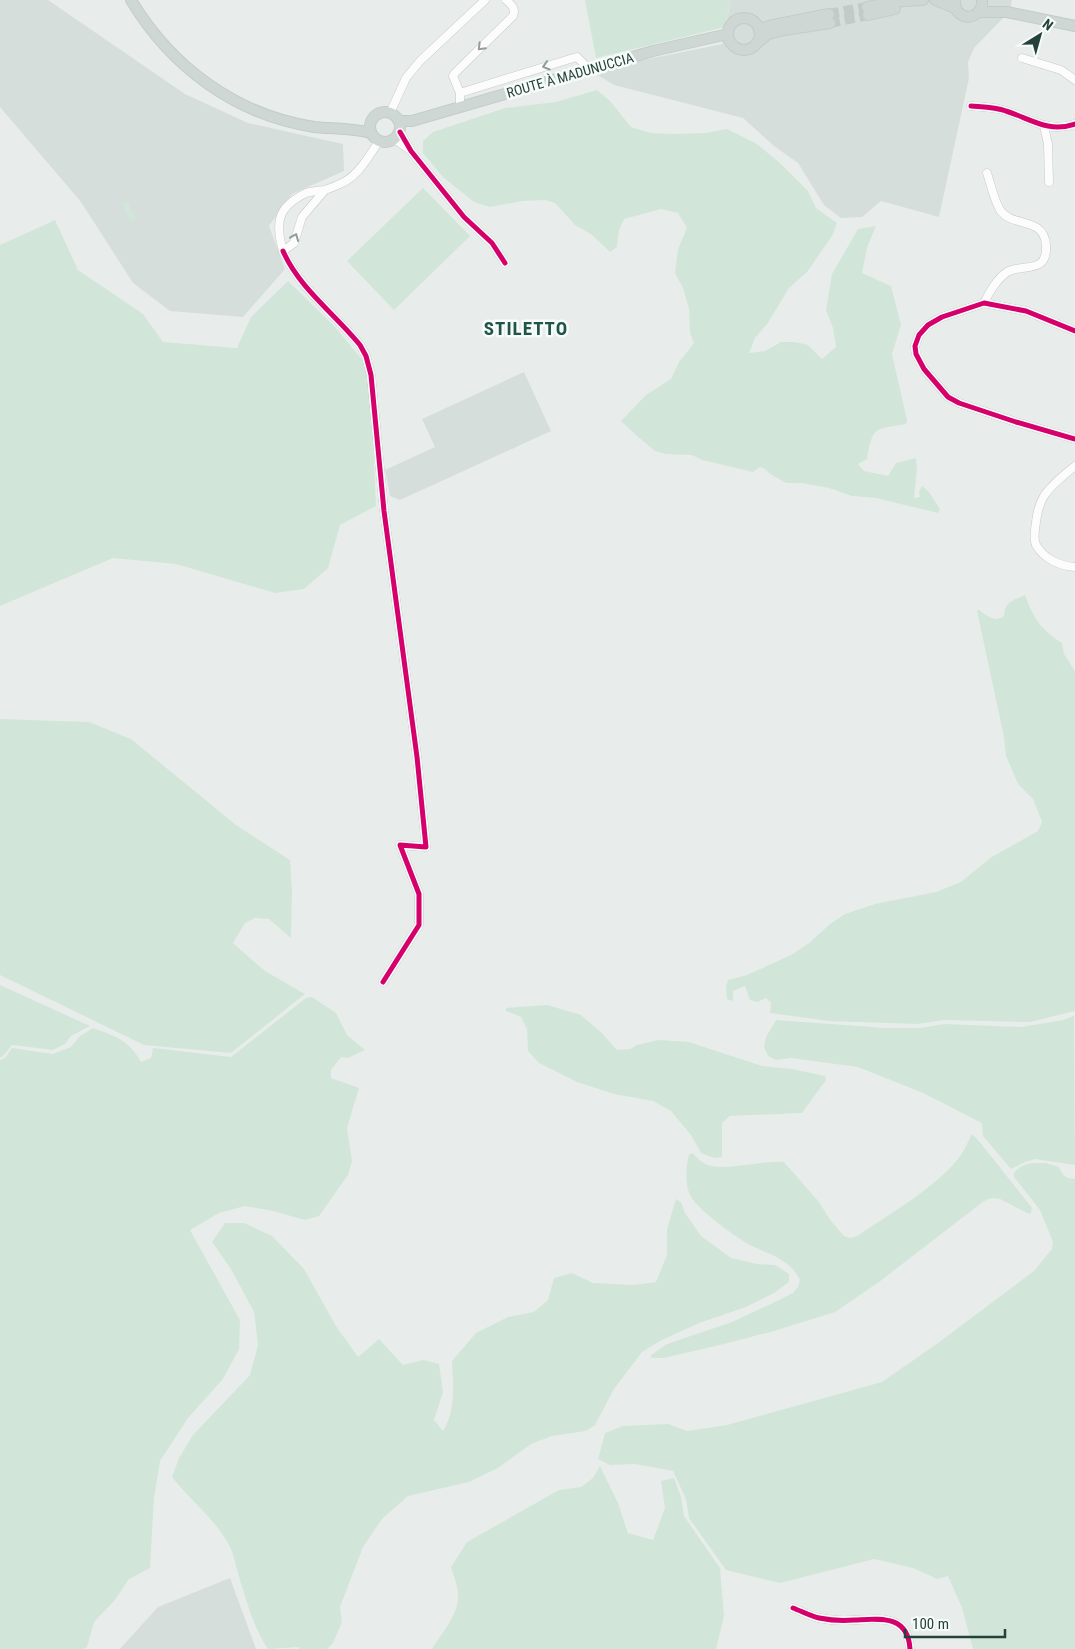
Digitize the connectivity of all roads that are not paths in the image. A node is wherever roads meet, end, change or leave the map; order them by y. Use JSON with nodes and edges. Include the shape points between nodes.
{"nodes":[{"id":1,"x":131,"y":0,"type":"edge"},
{"id":2,"x":485,"y":0,"type":"edge"},
{"id":3,"x":506,"y":0,"type":"edge"},
{"id":4,"x":919,"y":0,"type":"edge"},
{"id":5,"x":923,"y":0,"type":"edge"},
{"id":6,"x":935,"y":0,"type":"edge"},
{"id":7,"x":982,"y":0,"type":"edge"},
{"id":8,"x":955,"y":4,"type":"edge"},
{"id":9,"x":868,"y":11,"type":"tunnel mouth"},
{"id":10,"x":979,"y":12,"type":"junction"},
{"id":11,"x":1007,"y":12,"type":"junction"},
{"id":12,"x":1075,"y":26,"type":"edge"},
{"id":13,"x":759,"y":30,"type":"junction"},
{"id":14,"x":728,"y":34,"type":"junction"},
{"id":15,"x":756,"y":44,"type":"junction"},
{"id":16,"x":1022,"y":58,"type":"dead end"},
{"id":17,"x":589,"y":69,"type":"junction"},
{"id":18,"x":1075,"y":80,"type":"edge"},
{"id":19,"x":460,"y":93,"type":"junction"},
{"id":20,"x":971,"y":106,"type":"dead end"},
{"id":21,"x":460,"y":107,"type":"junction"},
{"id":22,"x":390,"y":113,"type":"junction"},
{"id":23,"x":1075,"y":124,"type":"edge"},
{"id":24,"x":1044,"y":126,"type":"junction"},
{"id":25,"x":398,"y":130,"type":"junction"},
{"id":26,"x":374,"y":132,"type":"junction"},
{"id":27,"x":987,"y":173,"type":"dead end"},
{"id":28,"x":1049,"y":182,"type":"dead end"},
{"id":29,"x":325,"y":190,"type":"junction"},
{"id":30,"x":283,"y":251,"type":"junction"},
{"id":31,"x":505,"y":263,"type":"dead end"},
{"id":32,"x":984,"y":303,"type":"junction"},
{"id":33,"x":1075,"y":331,"type":"edge"},
{"id":34,"x":1075,"y":439,"type":"edge"},
{"id":35,"x":1075,"y":466,"type":"edge"},
{"id":36,"x":1075,"y":567,"type":"edge"},
{"id":37,"x":383,"y":982,"type":"dead end"},
{"id":38,"x":793,"y":1608,"type":"dead end"},
{"id":39,"x":910,"y":1649,"type":"edge"}],
"edges":[{"from":1,"to":26,"type":"main road","via":[[179,62],[222,95],[280,118],[314,126]]},
{"from":2,"to":22,"type":"street","via":[[420,61],[406,78]]},
{"from":3,"to":19,"type":"street","one_way":true,"via":[[513,6],[512,16],[453,76]]},
{"from":4,"to":5,"type":"main road"},
{"from":4,"to":9,"type":"main road"},
{"from":6,"to":8,"type":"main road"},
{"from":7,"to":10,"type":"main road"},
{"from":7,"to":11,"type":"main road"},
{"from":8,"to":10,"type":"main road","via":[[964,16]]},
{"from":10,"to":11,"type":"main road"},
{"from":11,"to":12,"type":"main road"},
{"from":13,"to":14,"type":"main road","via":[[755,23],[742,18],[734,21]]},
{"from":13,"to":15,"type":"main road"},
{"from":13,"to":15,"type":"main road","via":[[830,18],[768,34]]},
{"from":14,"to":15,"type":"main road","via":[[739,49],[745,50]]},
{"from":14,"to":17,"type":"main road","name":"ROUTE À MADUNUCCIA"},
{"from":16,"to":18,"type":"street","via":[[1061,70]]},
{"from":17,"to":19,"type":"street","one_way":true,"via":[[577,57]]},
{"from":17,"to":21,"type":"main road","name":"ROUTE À MADUNUCCIA"},
{"from":19,"to":21,"type":"street"},
{"from":20,"to":24,"type":"street","via":[[1006,111]]},
{"from":21,"to":25,"type":"main road","name":"ROUTE À MADUNUCCIA","via":[[412,121]]},
{"from":22,"to":25,"type":"main road"},
{"from":22,"to":26,"type":"main road","via":[[376,115]]},
{"from":23,"to":24,"type":"street"},
{"from":24,"to":28,"type":"street"},
{"from":25,"to":26,"type":"main road","via":[[387,142]]},
{"from":25,"to":31,"type":"street","via":[[464,217],[492,243]]},
{"from":26,"to":29,"type":"street","via":[[358,170],[344,182]]},
{"from":27,"to":32,"type":"street","via":[[1001,211],[1040,230],[1046,247],[1045,258],[1040,264],[1034,268],[1009,271],[992,287]]},
{"from":30,"to":29,"type":"street","one_way":true,"via":[[294,243],[302,217]]},
{"from":29,"to":30,"type":"street","via":[[307,193],[284,210],[278,222]]},
{"from":30,"to":37,"type":"street","via":[[303,283],[360,345],[371,375],[384,512],[426,847],[400,845],[419,894],[418,925]]},
{"from":32,"to":33,"type":"street","via":[[1026,311]]},
{"from":32,"to":34,"type":"street","via":[[928,325],[915,346],[924,369],[948,397],[959,403]]},
{"from":35,"to":36,"type":"street","via":[[1040,502],[1035,534],[1036,544],[1056,564]]},
{"from":38,"to":39,"type":"street","via":[[817,1618],[891,1621],[904,1629]]}]}
